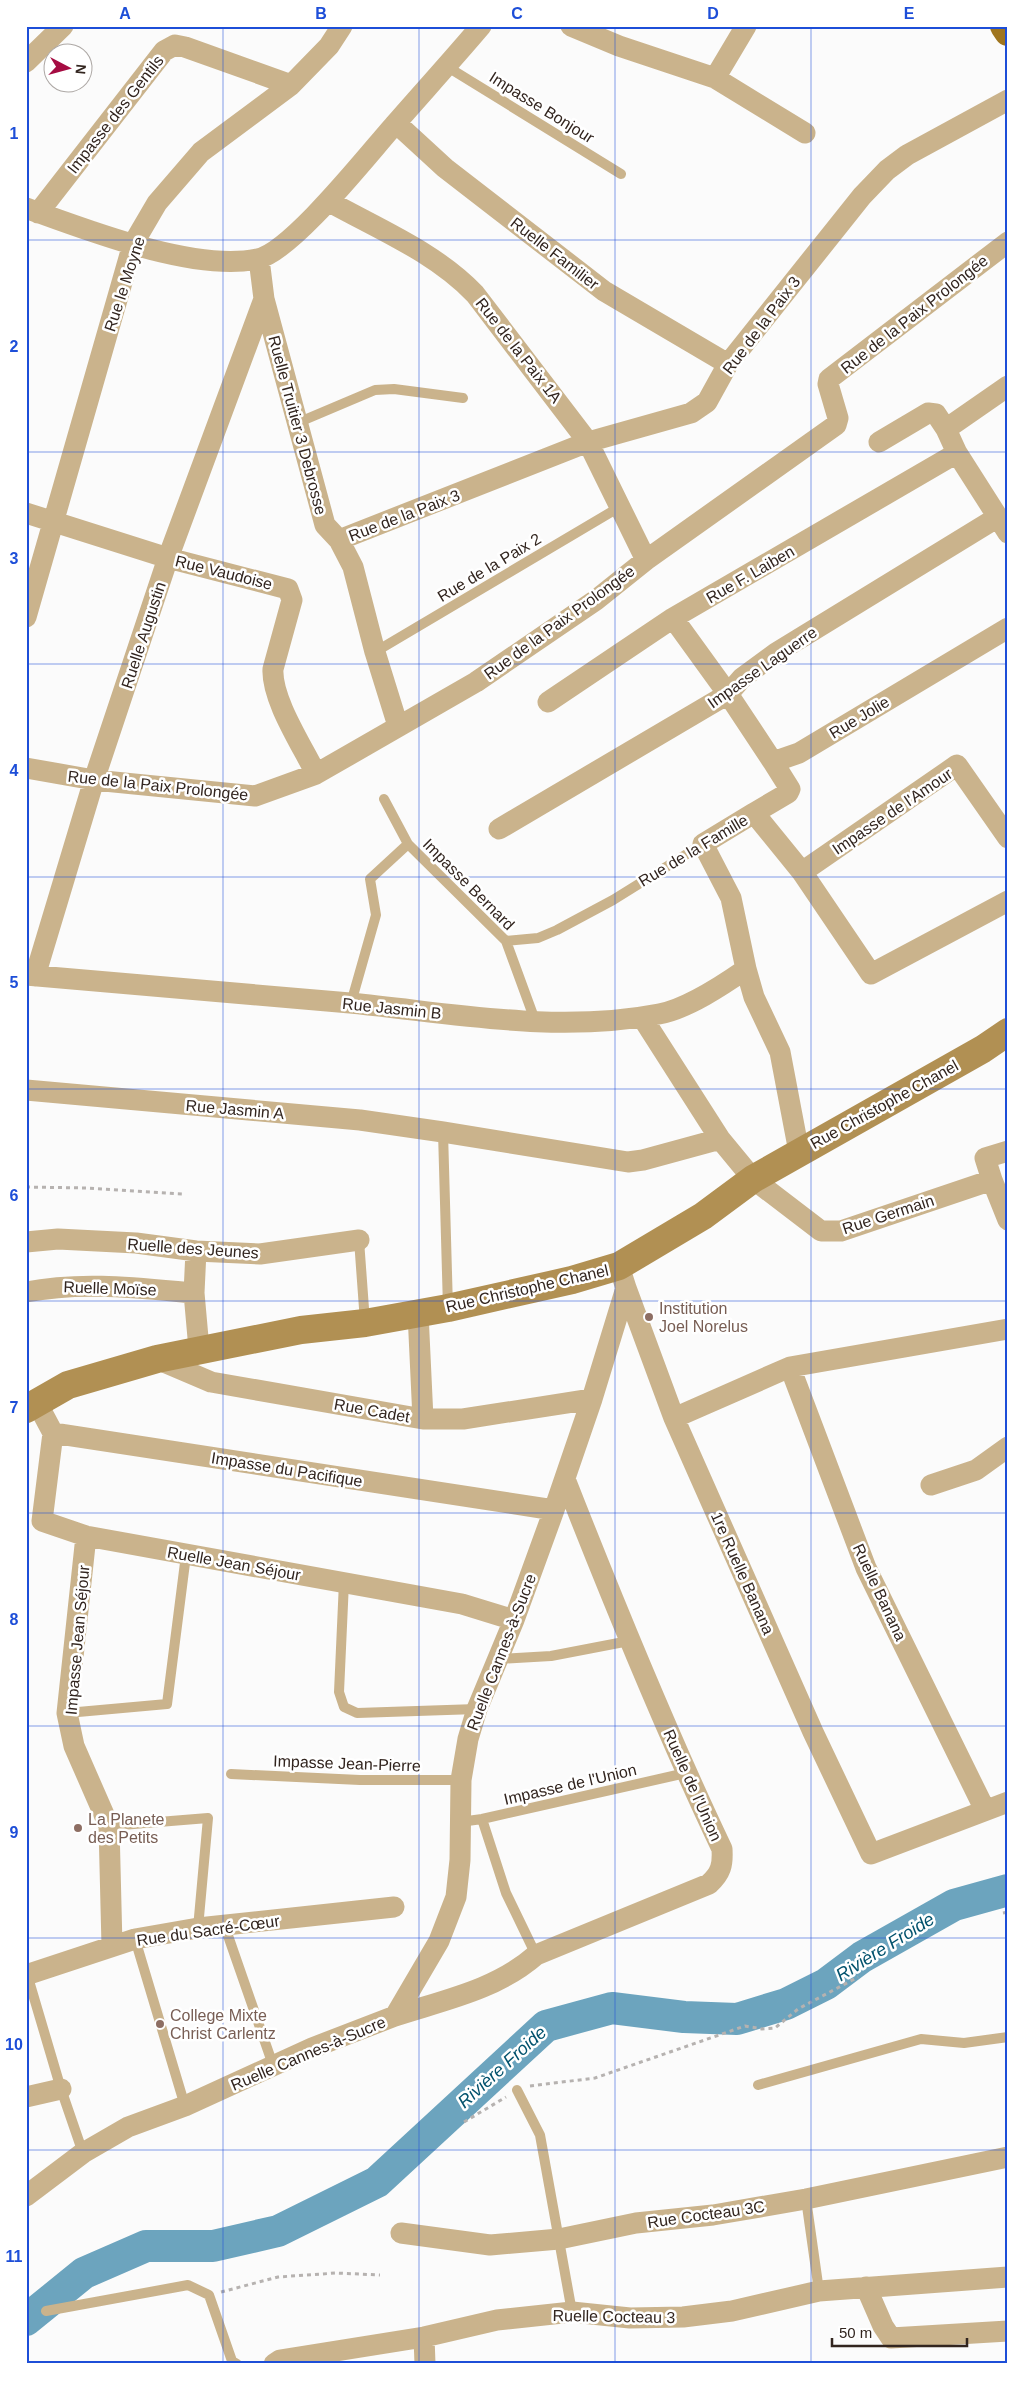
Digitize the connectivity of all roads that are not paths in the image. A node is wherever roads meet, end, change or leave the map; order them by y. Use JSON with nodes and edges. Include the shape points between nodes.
{"nodes":[{"id":1,"x":63,"y":26,"type":"edge"},
{"id":2,"x":342,"y":26,"type":"edge"},
{"id":3,"x":481,"y":26,"type":"edge"},
{"id":4,"x":572,"y":26,"type":"edge"},
{"id":5,"x":746,"y":26,"type":"edge"},
{"id":6,"x":1004,"y":26,"type":"edge"},
{"id":7,"x":1008,"y":32,"type":"edge"},
{"id":8,"x":26,"y":62,"type":"edge"},
{"id":9,"x":446,"y":66,"type":"junction"},
{"id":10,"x":714,"y":78,"type":"junction"},
{"id":11,"x":291,"y":84,"type":"junction"},
{"id":12,"x":1008,"y":100,"type":"edge"},
{"id":13,"x":396,"y":123,"type":"junction"},
{"id":14,"x":805,"y":133,"type":"dead end"},
{"id":15,"x":621,"y":174,"type":"dead end"},
{"id":16,"x":328,"y":201,"type":"junction"},
{"id":17,"x":32,"y":210,"type":"edge"},
{"id":18,"x":1008,"y":242,"type":"edge"},
{"id":19,"x":133,"y":244,"type":"junction"},
{"id":20,"x":259,"y":259,"type":"junction"},
{"id":21,"x":264,"y":299,"type":"junction"},
{"id":22,"x":728,"y":364,"type":"junction"},
{"id":23,"x":1008,"y":386,"type":"edge"},
{"id":24,"x":463,"y":398,"type":"dead end"},
{"id":25,"x":296,"y":423,"type":"junction"},
{"id":26,"x":946,"y":429,"type":"junction"},
{"id":27,"x":588,"y":442,"type":"junction"},
{"id":28,"x":879,"y":442,"type":"dead end"},
{"id":29,"x":957,"y":453,"type":"junction"},
{"id":30,"x":618,"y":508,"type":"junction"},
{"id":31,"x":26,"y":513,"type":"edge"},
{"id":32,"x":53,"y":522,"type":"junction"},
{"id":33,"x":1003,"y":525,"type":"edge"},
{"id":34,"x":339,"y":540,"type":"junction"},
{"id":35,"x":168,"y":558,"type":"junction"},
{"id":36,"x":646,"y":560,"type":"junction"},
{"id":37,"x":26,"y":616,"type":"edge"},
{"id":38,"x":673,"y":618,"type":"junction"},
{"id":39,"x":1008,"y":628,"type":"edge"},
{"id":40,"x":375,"y":652,"type":"junction"},
{"id":41,"x":728,"y":694,"type":"junction"},
{"id":42,"x":548,"y":702,"type":"dead end"},
{"id":43,"x":398,"y":726,"type":"junction"},
{"id":44,"x":773,"y":762,"type":"junction"},
{"id":45,"x":26,"y":768,"type":"edge"},
{"id":46,"x":316,"y":774,"type":"junction"},
{"id":47,"x":94,"y":780,"type":"junction"},
{"id":48,"x":384,"y":798,"type":"dead end"},
{"id":49,"x":754,"y":813,"type":"junction"},
{"id":50,"x":499,"y":829,"type":"dead end"},
{"id":51,"x":1008,"y":838,"type":"edge"},
{"id":52,"x":408,"y":844,"type":"junction"},
{"id":53,"x":703,"y":844,"type":"junction"},
{"id":54,"x":802,"y":872,"type":"junction"},
{"id":55,"x":1008,"y":902,"type":"edge"},
{"id":56,"x":506,"y":941,"type":"junction"},
{"id":57,"x":746,"y":969,"type":"junction"},
{"id":58,"x":31,"y":976,"type":"edge"},
{"id":59,"x":352,"y":1003,"type":"junction"},
{"id":60,"x":642,"y":1017,"type":"junction"},
{"id":61,"x":536,"y":1023,"type":"junction"},
{"id":62,"x":1008,"y":1032,"type":"edge"},
{"id":63,"x":26,"y":1090,"type":"edge"},
{"id":64,"x":444,"y":1132,"type":"junction"},
{"id":65,"x":720,"y":1139,"type":"junction"},
{"id":66,"x":1008,"y":1151,"type":"edge"},
{"id":67,"x":799,"y":1152,"type":"junction"},
{"id":68,"x":753,"y":1179,"type":"junction"},
{"id":69,"x":992,"y":1180,"type":"junction"},
{"id":70,"x":1008,"y":1220,"type":"edge"},
{"id":71,"x":359,"y":1240,"type":"joint"},
{"id":72,"x":26,"y":1242,"type":"edge"},
{"id":73,"x":196,"y":1251,"type":"junction"},
{"id":74,"x":622,"y":1277,"type":"junction"},
{"id":75,"x":26,"y":1292,"type":"edge"},
{"id":76,"x":194,"y":1293,"type":"junction"},
{"id":77,"x":448,"y":1308,"type":"junction"},
{"id":78,"x":418,"y":1313,"type":"junction"},
{"id":79,"x":365,"y":1323,"type":"junction"},
{"id":80,"x":1008,"y":1330,"type":"edge"},
{"id":81,"x":199,"y":1349,"type":"junction"},
{"id":82,"x":157,"y":1359,"type":"junction"},
{"id":83,"x":790,"y":1367,"type":"junction"},
{"id":84,"x":592,"y":1400,"type":"junction"},
{"id":85,"x":32,"y":1406,"type":"edge"},
{"id":86,"x":674,"y":1418,"type":"junction"},
{"id":87,"x":424,"y":1419,"type":"junction"},
{"id":88,"x":53,"y":1432,"type":"junction"},
{"id":89,"x":1008,"y":1447,"type":"edge"},
{"id":90,"x":565,"y":1479,"type":"junction"},
{"id":91,"x":931,"y":1484,"type":"dead end"},
{"id":92,"x":554,"y":1510,"type":"junction"},
{"id":93,"x":86,"y":1536,"type":"junction"},
{"id":94,"x":186,"y":1555,"type":"junction"},
{"id":95,"x":344,"y":1582,"type":"junction"},
{"id":96,"x":514,"y":1620,"type":"junction"},
{"id":97,"x":629,"y":1641,"type":"junction"},
{"id":98,"x":498,"y":1659,"type":"junction"},
{"id":99,"x":477,"y":1708,"type":"junction"},
{"id":100,"x":67,"y":1713,"type":"junction"},
{"id":101,"x":686,"y":1773,"type":"junction"},
{"id":102,"x":231,"y":1774,"type":"dead end"},
{"id":103,"x":462,"y":1780,"type":"junction"},
{"id":104,"x":1008,"y":1802,"type":"edge"},
{"id":105,"x":985,"y":1810,"type":"junction"},
{"id":106,"x":482,"y":1819,"type":"junction"},
{"id":107,"x":460,"y":1822,"type":"junction"},
{"id":108,"x":109,"y":1826,"type":"junction"},
{"id":109,"x":394,"y":1907,"type":"dead end"},
{"id":110,"x":224,"y":1927,"type":"junction"},
{"id":111,"x":198,"y":1928,"type":"junction"},
{"id":112,"x":135,"y":1939,"type":"junction"},
{"id":113,"x":112,"y":1946,"type":"junction"},
{"id":114,"x":536,"y":1955,"type":"junction"},
{"id":115,"x":27,"y":1974,"type":"edge"},
{"id":116,"x":395,"y":2016,"type":"junction"},
{"id":117,"x":1008,"y":2036,"type":"edge"},
{"id":118,"x":273,"y":2065,"type":"junction"},
{"id":119,"x":758,"y":2085,"type":"dead end"},
{"id":120,"x":61,"y":2089,"type":"junction"},
{"id":121,"x":517,"y":2090,"type":"road end"},
{"id":122,"x":26,"y":2097,"type":"edge"},
{"id":123,"x":185,"y":2106,"type":"junction"},
{"id":124,"x":83,"y":2153,"type":"junction"},
{"id":125,"x":1008,"y":2157,"type":"edge"},
{"id":126,"x":26,"y":2196,"type":"edge"},
{"id":127,"x":806,"y":2199,"type":"junction"},
{"id":128,"x":401,"y":2233,"type":"dead end"},
{"id":129,"x":559,"y":2239,"type":"junction"},
{"id":130,"x":1008,"y":2277,"type":"edge"},
{"id":131,"x":866,"y":2287,"type":"junction"},
{"id":132,"x":819,"y":2290,"type":"junction"},
{"id":133,"x":46,"y":2311,"type":"dead end"},
{"id":134,"x":572,"y":2312,"type":"junction"},
{"id":135,"x":1008,"y":2331,"type":"edge"},
{"id":136,"x":424,"y":2337,"type":"junction"},
{"id":137,"x":237,"y":2364,"type":"edge"},
{"id":138,"x":274,"y":2364,"type":"edge"},
{"id":139,"x":425,"y":2364,"type":"edge"}],
"edges":[{"from":1,"to":8,"type":"street"},
{"from":2,"to":11,"type":"street","name":"Rue le Moyne","via":[[329,46]]},
{"from":3,"to":9,"type":"street"},
{"from":4,"to":10,"type":"street","via":[[619,46]]},
{"from":5,"to":10,"type":"street"},
{"from":6,"to":7,"type":"main road"},
{"from":9,"to":13,"type":"street"},
{"from":9,"to":15,"type":"lane","name":"Impasse Bonjour"},
{"from":10,"to":14,"type":"street"},
{"from":11,"to":17,"type":"street","name":"Impasse des Gentils","via":[[175,45],[164,51]]},
{"from":11,"to":19,"type":"street","name":"Rue le Moyne","via":[[201,152],[157,203]]},
{"from":12,"to":22,"type":"street","name":"Rue de la Paix 3","via":[[907,155],[887,170],[862,196]]},
{"from":13,"to":16,"type":"street"},
{"from":13,"to":22,"type":"street","name":"Ruelle Familier","via":[[445,168],[604,291]]},
{"from":16,"to":20,"type":"street","via":[[284,244]]},
{"from":16,"to":27,"type":"street","name":"Rue de la Paix 1A","via":[[439,262],[458,276]]},
{"from":17,"to":19,"type":"street"},
{"from":18,"to":36,"type":"street","name":"Rue de la Paix Prolongée","via":[[829,379],[838,418],[836,425]]},
{"from":19,"to":20,"type":"street","via":[[226,263]]},
{"from":19,"to":32,"type":"street","name":"Rue le Moyne"},
{"from":20,"to":21,"type":"street","name":"Ruelle Truitier 3 Debrosse"},
{"from":21,"to":25,"type":"street","name":"Ruelle Truitier 3 Debrosse"},
{"from":21,"to":35,"type":"street","name":"Ruelle Augustin"},
{"from":22,"to":27,"type":"street","name":"Rue de la Paix 3","via":[[707,402],[691,413]]},
{"from":23,"to":26,"type":"street"},
{"from":24,"to":25,"type":"lane","via":[[394,389],[375,390]]},
{"from":25,"to":34,"type":"street","name":"Ruelle Truitier 3 Debrosse","via":[[325,525]]},
{"from":26,"to":28,"type":"street","via":[[936,414],[928,413]]},
{"from":26,"to":29,"type":"street"},
{"from":27,"to":30,"type":"street","name":"Rue de la Paix 1A"},
{"from":27,"to":34,"type":"street","name":"Rue de la Paix 3"},
{"from":29,"to":33,"type":"street"},
{"from":29,"to":38,"type":"street","name":"Rue F. Laiben"},
{"from":30,"to":36,"type":"street","name":"Rue de la Paix 1A"},
{"from":30,"to":40,"type":"lane","name":"Rue de la Paix 2"},
{"from":31,"to":32,"type":"street","name":"Rue Vaudoise"},
{"from":32,"to":35,"type":"street","name":"Rue Vaudoise"},
{"from":32,"to":37,"type":"street","name":"Rue le Moyne"},
{"from":33,"to":41,"type":"street","name":"Impasse Laguerre","via":[[776,653],[742,678]]},
{"from":34,"to":40,"type":"street","name":"Ruelle Truitier 3 Debrosse","via":[[353,567]]},
{"from":35,"to":46,"type":"street","name":"Rue Vaudoise","via":[[285,587],[290,591],[292,600],[272,679]]},
{"from":35,"to":47,"type":"street","name":"Ruelle Augustin"},
{"from":36,"to":43,"type":"street","name":"Rue de la Paix Prolongée","via":[[596,600],[476,682]]},
{"from":38,"to":41,"type":"street"},
{"from":38,"to":42,"type":"street","name":"Rue F. Laiben"},
{"from":39,"to":44,"type":"street","name":"Rue Jolie","via":[[799,753]]},
{"from":40,"to":43,"type":"street","name":"Ruelle Truitier 3 Debrosse"},
{"from":41,"to":44,"type":"street"},
{"from":41,"to":50,"type":"street","name":"Impasse Laguerre"},
{"from":43,"to":46,"type":"street","name":"Rue de la Paix Prolongée"},
{"from":44,"to":49,"type":"street","via":[[790,789]]},
{"from":45,"to":47,"type":"street","name":"Rue de la Paix Prolongée"},
{"from":46,"to":47,"type":"street","name":"Rue de la Paix Prolongée","via":[[255,796]]},
{"from":47,"to":58,"type":"street","name":"Ruelle Augustin"},
{"from":48,"to":52,"type":"lane","name":"Impasse Bernard"},
{"from":49,"to":53,"type":"street","name":"Rue de la Famille"},
{"from":49,"to":54,"type":"street","name":"Rue de la Famille"},
{"from":51,"to":54,"type":"street","name":"Impasse de l'Amour","via":[[958,765]]},
{"from":52,"to":56,"type":"lane","name":"Impasse Bernard"},
{"from":52,"to":59,"type":"lane","via":[[370,879],[376,915]]},
{"from":53,"to":56,"type":"lane","name":"Rue de la Famille","via":[[613,900],[557,930],[538,938]]},
{"from":53,"to":57,"type":"street","via":[[731,898]]},
{"from":54,"to":55,"type":"street","name":"Rue de la Famille","via":[[871,974]]},
{"from":56,"to":61,"type":"lane","name":"Impasse Bernard"},
{"from":57,"to":60,"type":"street","name":"Rue Jasmin B","via":[[713,992],[662,1014]]},
{"from":57,"to":67,"type":"street","via":[[754,997],[780,1052]]},
{"from":58,"to":59,"type":"street","name":"Rue Jasmin B"},
{"from":59,"to":61,"type":"street","name":"Rue Jasmin B"},
{"from":60,"to":61,"type":"street","name":"Rue Jasmin B"},
{"from":60,"to":65,"type":"street","name":"Rue Germain"},
{"from":62,"to":67,"type":"street","name":"Rue Christophe Chanel"},
{"from":63,"to":64,"type":"street","name":"Rue Jasmin A","via":[[360,1120]]},
{"from":64,"to":65,"type":"street","name":"Rue Jasmin A","via":[[628,1162]]},
{"from":64,"to":77,"type":"lane"},
{"from":65,"to":68,"type":"street","name":"Rue Germain"},
{"from":66,"to":69,"type":"street","via":[[985,1158]]},
{"from":67,"to":68,"type":"street","name":"Rue Christophe Chanel"},
{"from":68,"to":69,"type":"street","name":"Rue Germain","via":[[821,1231],[841,1231]]},
{"from":68,"to":74,"type":"street","name":"Rue Christophe Chanel"},
{"from":69,"to":70,"type":"street"},
{"from":71,"to":73,"type":"street","name":"Ruelle des Jeunes","via":[[260,1254]]},
{"from":71,"to":79,"type":"lane"},
{"from":72,"to":73,"type":"street","name":"Ruelle des Jeunes","via":[[58,1239],[136,1243]]},
{"from":73,"to":76,"type":"street"},
{"from":74,"to":77,"type":"street","name":"Rue Christophe Chanel","via":[[572,1280]]},
{"from":74,"to":84,"type":"street","name":"Ruelle Cannes-à-Sucre"},
{"from":74,"to":86,"type":"street","name":"1re Ruelle Banana"},
{"from":75,"to":76,"type":"street","name":"Ruelle Moïse","via":[[55,1286],[118,1286]]},
{"from":76,"to":81,"type":"street"},
{"from":77,"to":78,"type":"street","name":"Rue Christophe Chanel"},
{"from":78,"to":79,"type":"street","name":"Rue Christophe Chanel"},
{"from":78,"to":87,"type":"street"},
{"from":79,"to":81,"type":"street","name":"Rue Christophe Chanel","via":[[301,1330]]},
{"from":80,"to":83,"type":"street"},
{"from":81,"to":82,"type":"street","name":"Rue Christophe Chanel"},
{"from":82,"to":85,"type":"street","name":"Rue Christophe Chanel","via":[[68,1385]]},
{"from":82,"to":87,"type":"street","name":"Rue Cadet","via":[[211,1382]]},
{"from":83,"to":86,"type":"street"},
{"from":83,"to":105,"type":"street","name":"Ruelle Banana","via":[[866,1568]]},
{"from":84,"to":87,"type":"street","name":"Rue Cadet","via":[[463,1419]]},
{"from":84,"to":90,"type":"street","name":"Ruelle Cannes-à-Sucre"},
{"from":85,"to":88,"type":"street"},
{"from":86,"to":105,"type":"street","name":"1re Ruelle Banana","via":[[813,1732],[871,1854]]},
{"from":88,"to":92,"type":"street","name":"Impasse du Pacifique"},
{"from":88,"to":93,"type":"street","name":"Ruelle Jean Séjour","via":[[42,1520]]},
{"from":89,"to":91,"type":"street","via":[[976,1470]]},
{"from":90,"to":92,"type":"street","name":"Ruelle Cannes-à-Sucre"},
{"from":90,"to":97,"type":"street","name":"Ruelle de l'Union"},
{"from":92,"to":96,"type":"street","name":"Ruelle Cannes-à-Sucre"},
{"from":93,"to":94,"type":"street","name":"Ruelle Jean Séjour"},
{"from":93,"to":100,"type":"street","name":"Impasse Jean Séjour"},
{"from":94,"to":95,"type":"street","name":"Ruelle Jean Séjour"},
{"from":94,"to":100,"type":"lane","via":[[167,1704]]},
{"from":95,"to":96,"type":"street","name":"Ruelle Jean Séjour","via":[[462,1604]]},
{"from":95,"to":99,"type":"lane","via":[[339,1692],[344,1707],[357,1713]]},
{"from":96,"to":98,"type":"street","name":"Ruelle Cannes-à-Sucre"},
{"from":97,"to":98,"type":"lane","via":[[551,1656]]},
{"from":97,"to":101,"type":"street","name":"Ruelle de l'Union"},
{"from":98,"to":99,"type":"street","name":"Ruelle Cannes-à-Sucre"},
{"from":99,"to":103,"type":"street","name":"Ruelle Cannes-à-Sucre"},
{"from":100,"to":108,"type":"street","name":"Impasse Jean Séjour","via":[[74,1746]]},
{"from":101,"to":106,"type":"lane","name":"Impasse de l'Union"},
{"from":101,"to":114,"type":"street","name":"Ruelle de l'Union","via":[[722,1849],[723,1862],[716,1877],[708,1884]]},
{"from":102,"to":103,"type":"lane","name":"Impasse Jean-Pierre","via":[[360,1780]]},
{"from":103,"to":107,"type":"street","name":"Ruelle Cannes-à-Sucre"},
{"from":104,"to":105,"type":"street"},
{"from":106,"to":107,"type":"lane","name":"Impasse de l'Union"},
{"from":106,"to":114,"type":"lane","via":[[506,1893]]},
{"from":107,"to":116,"type":"street","name":"Ruelle Cannes-à-Sucre","via":[[456,1897],[438,1941]]},
{"from":108,"to":111,"type":"lane","via":[[208,1818]]},
{"from":108,"to":113,"type":"street","name":"Impasse Jean Séjour"},
{"from":109,"to":110,"type":"street","name":"Rue du Sacré-Cœur"},
{"from":110,"to":111,"type":"street","name":"Rue du Sacré-Cœur"},
{"from":110,"to":118,"type":"lane"},
{"from":111,"to":112,"type":"street","name":"Rue du Sacré-Cœur"},
{"from":112,"to":113,"type":"street","name":"Rue du Sacré-Cœur"},
{"from":112,"to":123,"type":"lane"},
{"from":113,"to":115,"type":"street","name":"Rue du Sacré-Cœur"},
{"from":114,"to":116,"type":"street","name":"Ruelle de l'Union","via":[[519,1970],[493,1985]]},
{"from":115,"to":120,"type":"lane"},
{"from":116,"to":118,"type":"street","name":"Ruelle Cannes-à-Sucre"},
{"from":117,"to":119,"type":"lane","via":[[964,2043],[921,2040]]},
{"from":118,"to":123,"type":"street","name":"Ruelle Cannes-à-Sucre"},
{"from":120,"to":122,"type":"street"},
{"from":120,"to":124,"type":"lane"},
{"from":121,"to":129,"type":"lane","via":[[540,2135]]},
{"from":123,"to":124,"type":"street","name":"Ruelle Cannes-à-Sucre","via":[[128,2127]]},
{"from":124,"to":126,"type":"street","name":"Ruelle Cannes-à-Sucre"},
{"from":125,"to":127,"type":"street","name":"Rue Cocteau 3C"},
{"from":127,"to":129,"type":"street","name":"Rue Cocteau 3C","via":[[713,2215],[636,2223]]},
{"from":127,"to":132,"type":"lane"},
{"from":128,"to":129,"type":"street","name":"Rue Cocteau 3C","via":[[490,2244]]},
{"from":129,"to":134,"type":"lane"},
{"from":130,"to":131,"type":"street","name":"Ruelle Cocteau 3"},
{"from":131,"to":132,"type":"street","name":"Ruelle Cocteau 3"},
{"from":131,"to":135,"type":"street","via":[[891,2338]]},
{"from":132,"to":134,"type":"street","name":"Ruelle Cocteau 3","via":[[732,2311],[683,2317],[630,2318]]},
{"from":133,"to":137,"type":"lane","via":[[188,2285],[209,2295],[232,2360]]},
{"from":134,"to":136,"type":"street","name":"Ruelle Cocteau 3","via":[[497,2320]]},
{"from":136,"to":138,"type":"street","name":"Ruelle Cocteau 3","via":[[280,2360]]},
{"from":136,"to":139,"type":"street"}]}
